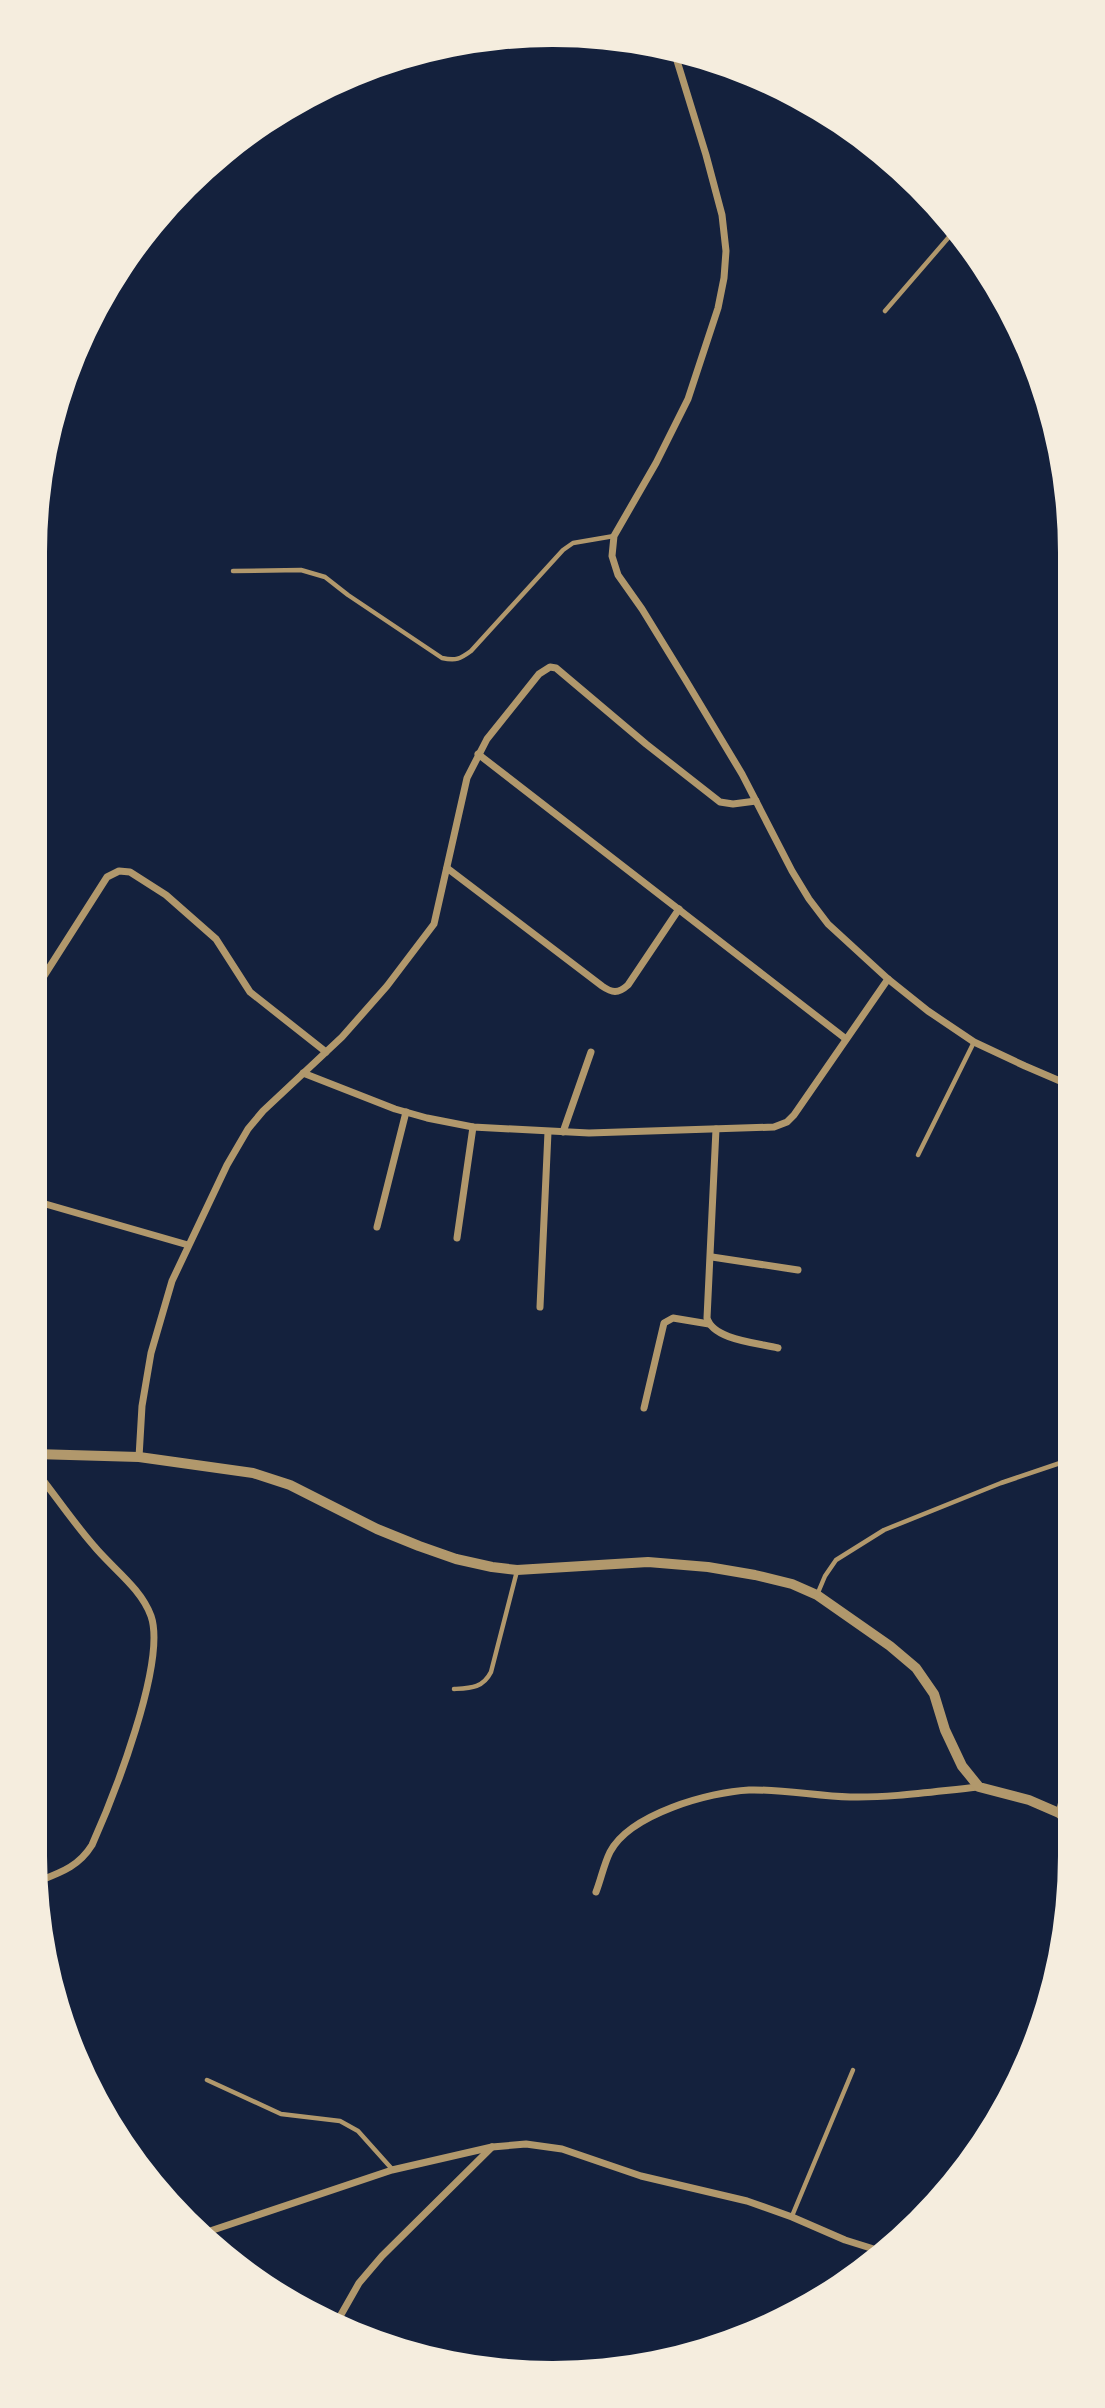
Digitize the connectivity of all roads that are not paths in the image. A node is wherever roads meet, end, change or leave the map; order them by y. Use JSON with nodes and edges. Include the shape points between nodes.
{"nodes":[{"id":1,"x":678,"y":63,"type":"edge"},
{"id":2,"x":948,"y":238,"type":"edge"},
{"id":3,"x":885,"y":311,"type":"dead end"},
{"id":4,"x":614,"y":536,"type":"junction"},
{"id":5,"x":233,"y":571,"type":"dead end"},
{"id":6,"x":478,"y":754,"type":"junction"},
{"id":7,"x":756,"y":801,"type":"junction"},
{"id":8,"x":447,"y":868,"type":"junction"},
{"id":9,"x":679,"y":909,"type":"junction"},
{"id":10,"x":47,"y":971,"type":"edge"},
{"id":11,"x":888,"y":979,"type":"junction"},
{"id":12,"x":846,"y":1039,"type":"junction"},
{"id":13,"x":975,"y":1042,"type":"junction"},
{"id":14,"x":326,"y":1052,"type":"junction"},
{"id":15,"x":591,"y":1052,"type":"dead end"},
{"id":16,"x":303,"y":1073,"type":"junction"},
{"id":17,"x":1058,"y":1080,"type":"edge"},
{"id":18,"x":406,"y":1112,"type":"junction"},
{"id":19,"x":473,"y":1128,"type":"junction"},
{"id":20,"x":716,"y":1129,"type":"junction"},
{"id":21,"x":548,"y":1132,"type":"junction"},
{"id":22,"x":563,"y":1132,"type":"junction"},
{"id":23,"x":918,"y":1155,"type":"dead end"},
{"id":24,"x":47,"y":1204,"type":"edge"},
{"id":25,"x":377,"y":1227,"type":"dead end"},
{"id":26,"x":457,"y":1238,"type":"dead end"},
{"id":27,"x":188,"y":1245,"type":"junction"},
{"id":28,"x":712,"y":1257,"type":"junction"},
{"id":29,"x":798,"y":1270,"type":"dead end"},
{"id":30,"x":540,"y":1307,"type":"dead end"},
{"id":31,"x":709,"y":1324,"type":"junction"},
{"id":32,"x":778,"y":1348,"type":"dead end"},
{"id":33,"x":644,"y":1408,"type":"dead end"},
{"id":34,"x":47,"y":1454,"type":"edge"},
{"id":35,"x":139,"y":1457,"type":"junction"},
{"id":36,"x":1058,"y":1465,"type":"edge"},
{"id":37,"x":47,"y":1487,"type":"edge"},
{"id":38,"x":517,"y":1570,"type":"junction"},
{"id":39,"x":817,"y":1595,"type":"junction"},
{"id":40,"x":454,"y":1689,"type":"dead end"},
{"id":41,"x":979,"y":1787,"type":"junction"},
{"id":42,"x":1058,"y":1813,"type":"edge"},
{"id":43,"x":48,"y":1877,"type":"edge"},
{"id":44,"x":596,"y":1892,"type":"dead end"},
{"id":45,"x":853,"y":2070,"type":"dead end"},
{"id":46,"x":207,"y":2080,"type":"dead end"},
{"id":47,"x":492,"y":2147,"type":"junction"},
{"id":48,"x":392,"y":2170,"type":"junction"},
{"id":49,"x":792,"y":2217,"type":"junction"},
{"id":50,"x":213,"y":2230,"type":"edge"},
{"id":51,"x":870,"y":2248,"type":"edge"},
{"id":52,"x":341,"y":2314,"type":"edge"}],
"edges":[{"from":1,"to":4,"type":"street","via":[[722,215],[724,278],[688,399]]},
{"from":2,"to":3,"type":"lane"},
{"from":4,"to":5,"type":"lane","via":[[573,543],[563,550],[471,651],[454,661],[442,658],[325,577],[301,570]]},
{"from":4,"to":7,"type":"street","via":[[612,556],[618,575]]},
{"from":6,"to":7,"type":"street","via":[[539,674],[550,667],[708,795],[733,804]]},
{"from":6,"to":8,"type":"street","via":[[467,778]]},
{"from":6,"to":9,"type":"street"},
{"from":7,"to":11,"type":"street","via":[[828,925]]},
{"from":8,"to":9,"type":"street","via":[[615,992],[628,985]]},
{"from":8,"to":14,"type":"street","via":[[434,924],[422,944]]},
{"from":9,"to":12,"type":"street"},
{"from":10,"to":14,"type":"street","via":[[107,877],[130,872],[166,895],[216,939],[250,992]]},
{"from":11,"to":12,"type":"street"},
{"from":11,"to":13,"type":"street"},
{"from":12,"to":20,"type":"street","via":[[787,1122],[774,1127]]},
{"from":13,"to":17,"type":"street"},
{"from":13,"to":23,"type":"lane"},
{"from":14,"to":16,"type":"street"},
{"from":15,"to":22,"type":"street"},
{"from":16,"to":18,"type":"street"},
{"from":16,"to":27,"type":"street","via":[[248,1129]]},
{"from":18,"to":19,"type":"street"},
{"from":18,"to":25,"type":"street"},
{"from":19,"to":21,"type":"street"},
{"from":19,"to":26,"type":"street"},
{"from":20,"to":22,"type":"street"},
{"from":20,"to":28,"type":"street"},
{"from":21,"to":22,"type":"street"},
{"from":21,"to":30,"type":"street"},
{"from":24,"to":27,"type":"street"},
{"from":27,"to":35,"type":"street","via":[[151,1353]]},
{"from":28,"to":29,"type":"street"},
{"from":28,"to":31,"type":"street"},
{"from":31,"to":32,"type":"street","via":[[722,1334]]},
{"from":31,"to":33,"type":"street","via":[[673,1318],[664,1323]]},
{"from":34,"to":35,"type":"street"},
{"from":35,"to":38,"type":"street","via":[[253,1473],[290,1485],[419,1546],[456,1559]]},
{"from":36,"to":39,"type":"lane","via":[[884,1530],[836,1560]]},
{"from":37,"to":43,"type":"street","via":[[142,1597],[154,1632],[133,1737],[92,1844],[75,1866]]},
{"from":38,"to":39,"type":"street","via":[[648,1562],[696,1566],[755,1575]]},
{"from":38,"to":40,"type":"lane","via":[[487,1681]]},
{"from":39,"to":41,"type":"street","via":[[916,1668],[934,1694],[962,1766]]},
{"from":41,"to":42,"type":"street"},
{"from":41,"to":44,"type":"street","via":[[852,1797],[747,1790],[712,1796],[673,1807],[621,1837]]},
{"from":45,"to":49,"type":"lane"},
{"from":46,"to":48,"type":"lane","via":[[281,2114],[340,2121],[358,2131]]},
{"from":47,"to":48,"type":"street"},
{"from":47,"to":49,"type":"street","via":[[526,2144],[562,2149]]},
{"from":47,"to":52,"type":"street","via":[[382,2256]]},
{"from":48,"to":50,"type":"street"},
{"from":49,"to":51,"type":"street"}]}
